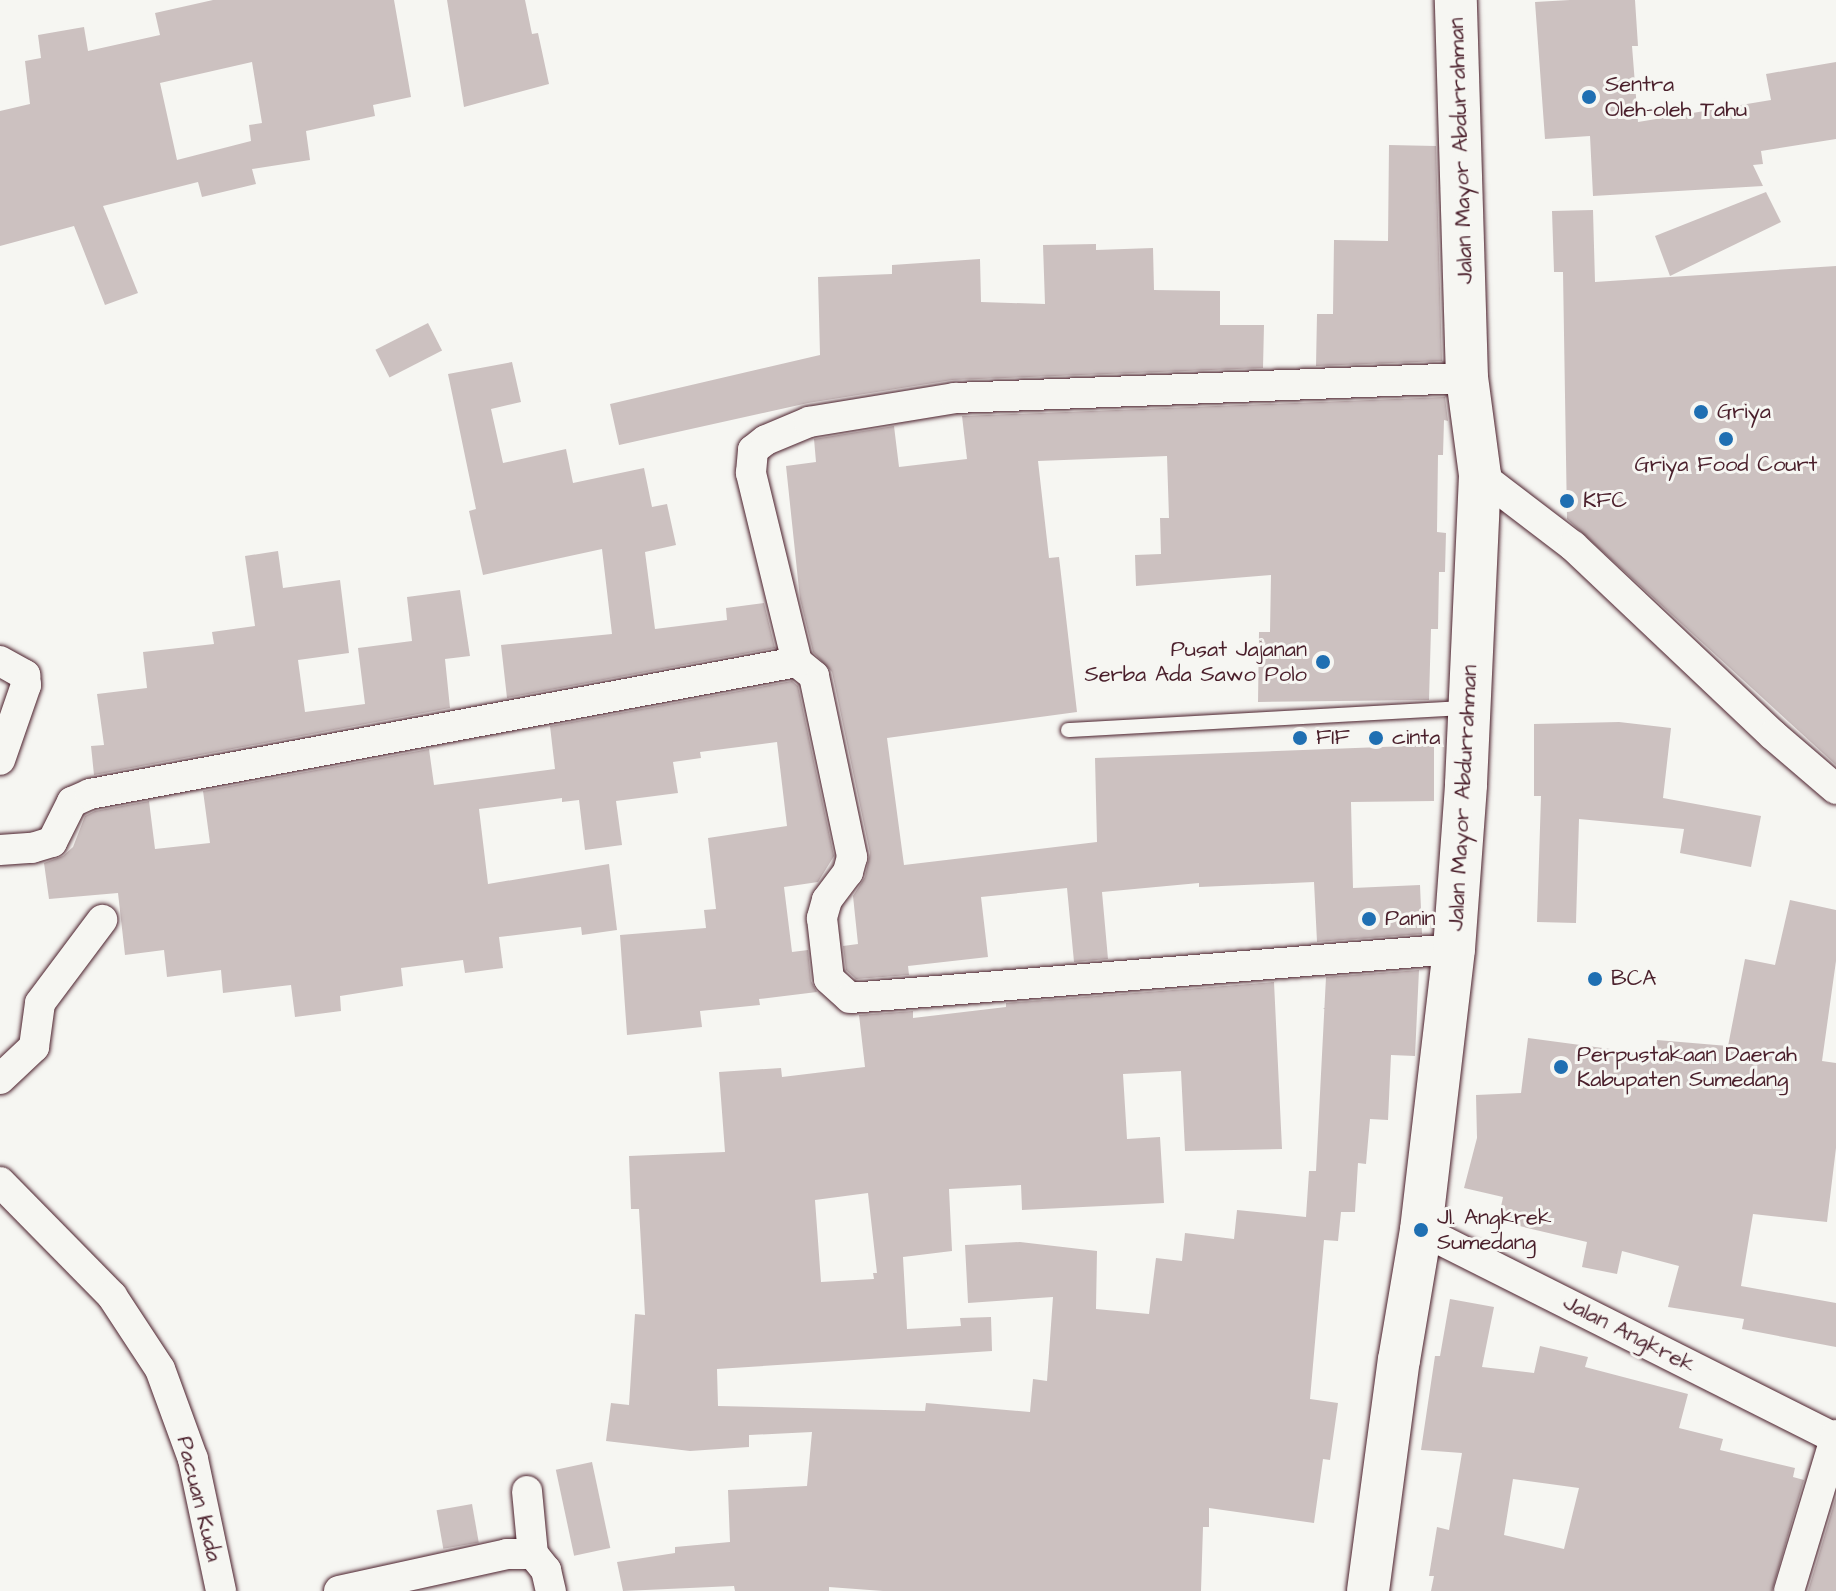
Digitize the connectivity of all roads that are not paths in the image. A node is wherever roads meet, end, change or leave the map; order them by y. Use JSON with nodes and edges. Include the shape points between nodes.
{"nodes":[{"id":1,"x":1456,"y":0,"type":"edge"},
{"id":2,"x":1467,"y":378,"type":"junction"},
{"id":3,"x":1480,"y":475,"type":"junction"},
{"id":4,"x":0,"y":661,"type":"edge"},
{"id":5,"x":797,"y":662,"type":"junction"},
{"id":6,"x":1470,"y":708,"type":"junction"},
{"id":7,"x":1068,"y":730,"type":"dead end"},
{"id":8,"x":0,"y":760,"type":"edge"},
{"id":9,"x":1836,"y":789,"type":"edge"},
{"id":10,"x":0,"y":850,"type":"edge"},
{"id":11,"x":102,"y":920,"type":"dead end"},
{"id":12,"x":1454,"y":949,"type":"junction"},
{"id":13,"x":0,"y":1079,"type":"edge"},
{"id":14,"x":0,"y":1182,"type":"edge"},
{"id":15,"x":1421,"y":1230,"type":"junction"},
{"id":16,"x":1836,"y":1437,"type":"edge"},
{"id":17,"x":527,"y":1491,"type":"dead end"},
{"id":18,"x":533,"y":1554,"type":"junction"},
{"id":19,"x":221,"y":1591,"type":"edge"},
{"id":20,"x":339,"y":1591,"type":"edge"},
{"id":21,"x":551,"y":1591,"type":"edge"},
{"id":22,"x":1368,"y":1591,"type":"edge"},
{"id":23,"x":1789,"y":1591,"type":"edge"}],
"edges":[{"from":1,"to":2,"type":"main road","name":"Jalan Mayor Abdurrahman"},
{"from":2,"to":3,"type":"main road","name":"Jalan Mayor Abdurrahman"},
{"from":2,"to":5,"type":"street","via":[[955,398],[809,422],[766,440],[753,450],[751,473]]},
{"from":3,"to":6,"type":"main road","name":"Jalan Mayor Abdurrahman"},
{"from":3,"to":9,"type":"street","via":[[1573,546]]},
{"from":4,"to":8,"type":"street","via":[[25,675],[26,685]]},
{"from":5,"to":10,"type":"street","via":[[90,794],[72,802],[52,842]]},
{"from":5,"to":12,"type":"street","via":[[814,676],[852,857],[822,918],[829,979],[850,998]]},
{"from":6,"to":7,"type":"lane"},
{"from":6,"to":12,"type":"main road","name":"Jalan Mayor Abdurrahman"},
{"from":11,"to":13,"type":"street","via":[[40,1003],[34,1047]]},
{"from":12,"to":15,"type":"main road","name":"Jalan Mayor Abdurrahman"},
{"from":14,"to":19,"type":"street","name":"Pacuan Kuda","via":[[112,1296],[160,1369],[193,1459]]},
{"from":15,"to":16,"type":"street","name":"Jalan Angkrek"},
{"from":15,"to":22,"type":"main road","name":"Jalan Mayor Abdurrahman"},
{"from":16,"to":23,"type":"street"},
{"from":17,"to":18,"type":"street"},
{"from":18,"to":20,"type":"street","via":[[507,1554]]},
{"from":18,"to":21,"type":"street","via":[[546,1570]]}]}
